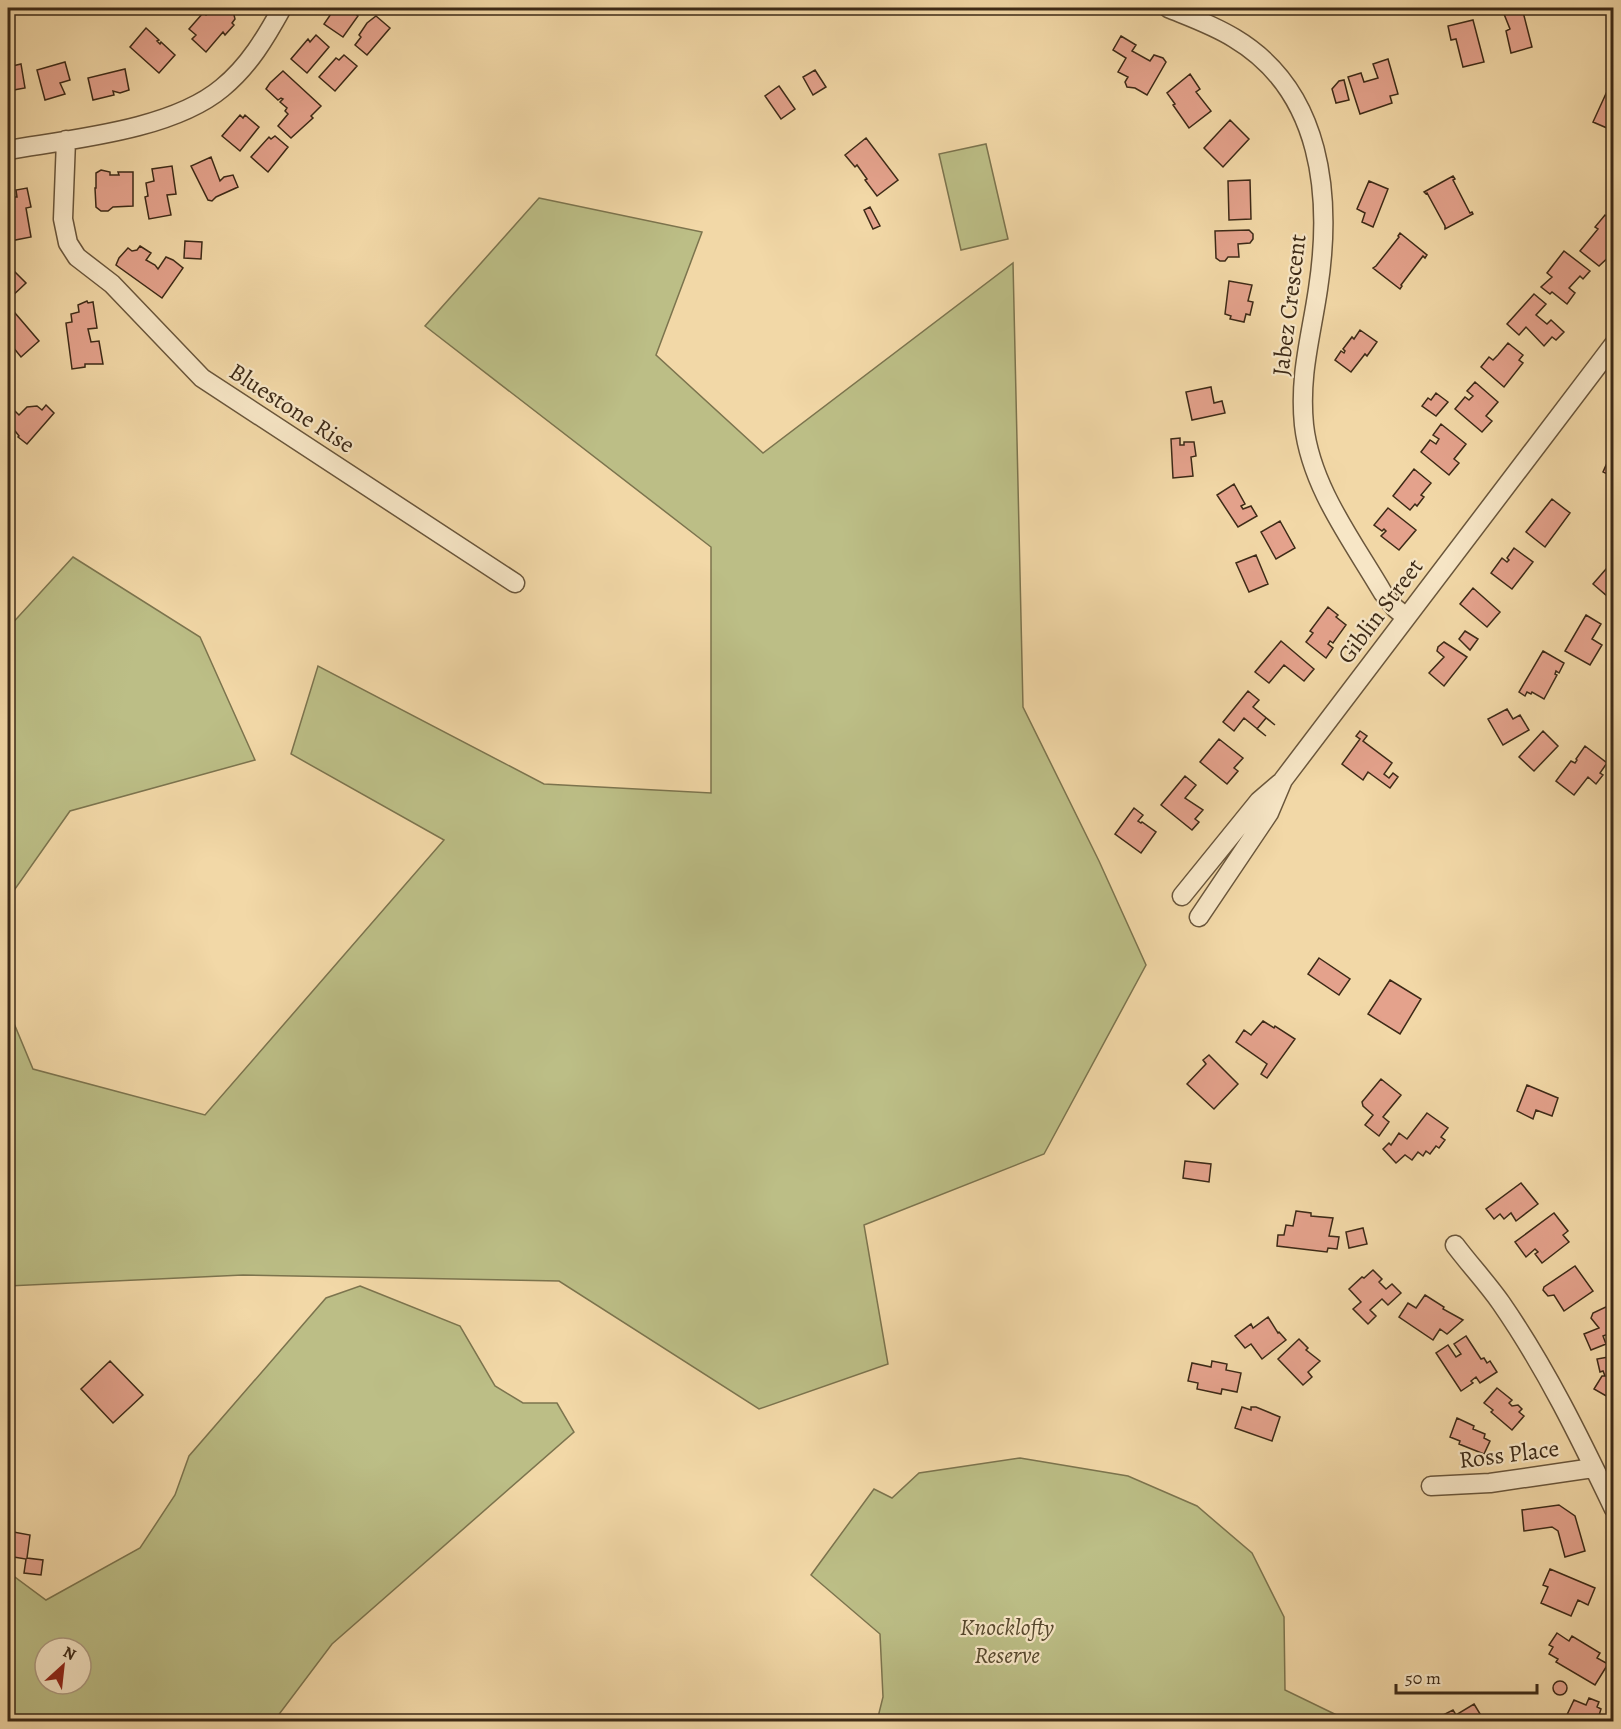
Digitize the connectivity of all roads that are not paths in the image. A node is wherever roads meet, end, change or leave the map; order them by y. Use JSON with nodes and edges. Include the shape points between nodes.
{"nodes":[{"id":1,"x":282,"y":8,"type":"edge"},
{"id":2,"x":1168,"y":8,"type":"edge"},
{"id":3,"x":66,"y":140,"type":"junction"},
{"id":4,"x":8,"y":150,"type":"edge"},
{"id":5,"x":1614,"y":344,"type":"edge"},
{"id":6,"x":515,"y":583,"type":"dead end"},
{"id":7,"x":1406,"y":617,"type":"junction"},
{"id":8,"x":1283,"y":780,"type":"junction"},
{"id":9,"x":1182,"y":897,"type":"dead end"},
{"id":10,"x":1199,"y":917,"type":"dead end"},
{"id":11,"x":1455,"y":1245,"type":"dead end"},
{"id":12,"x":1593,"y":1468,"type":"junction"},
{"id":13,"x":1431,"y":1486,"type":"dead end"},
{"id":14,"x":1614,"y":1509,"type":"edge"}],
"edges":[{"from":1,"to":3,"type":"street","via":[[263,42],[240,71],[201,103],[171,117],[131,128]]},
{"from":2,"to":7,"type":"street","name":"Jabez Crescent","via":[[1235,38],[1262,58],[1298,102],[1309,128],[1323,191],[1323,228],[1320,279],[1304,362],[1305,427],[1321,486],[1383,593]]},
{"from":3,"to":4,"type":"street"},
{"from":3,"to":6,"type":"street","name":"Bluestone Rise","via":[[63,219],[68,243],[77,257],[112,284],[202,378]]},
{"from":5,"to":7,"type":"street","name":"Giblin Street"},
{"from":7,"to":8,"type":"street","name":"Giblin Street"},
{"from":8,"to":9,"type":"street","via":[[1259,801]]},
{"from":8,"to":10,"type":"street","name":"Giblin Street","via":[[1269,813]]},
{"from":11,"to":12,"type":"street","via":[[1533,1352]]},
{"from":12,"to":13,"type":"street","name":"Ross Place","via":[[1490,1483]]},
{"from":12,"to":14,"type":"street"}]}
